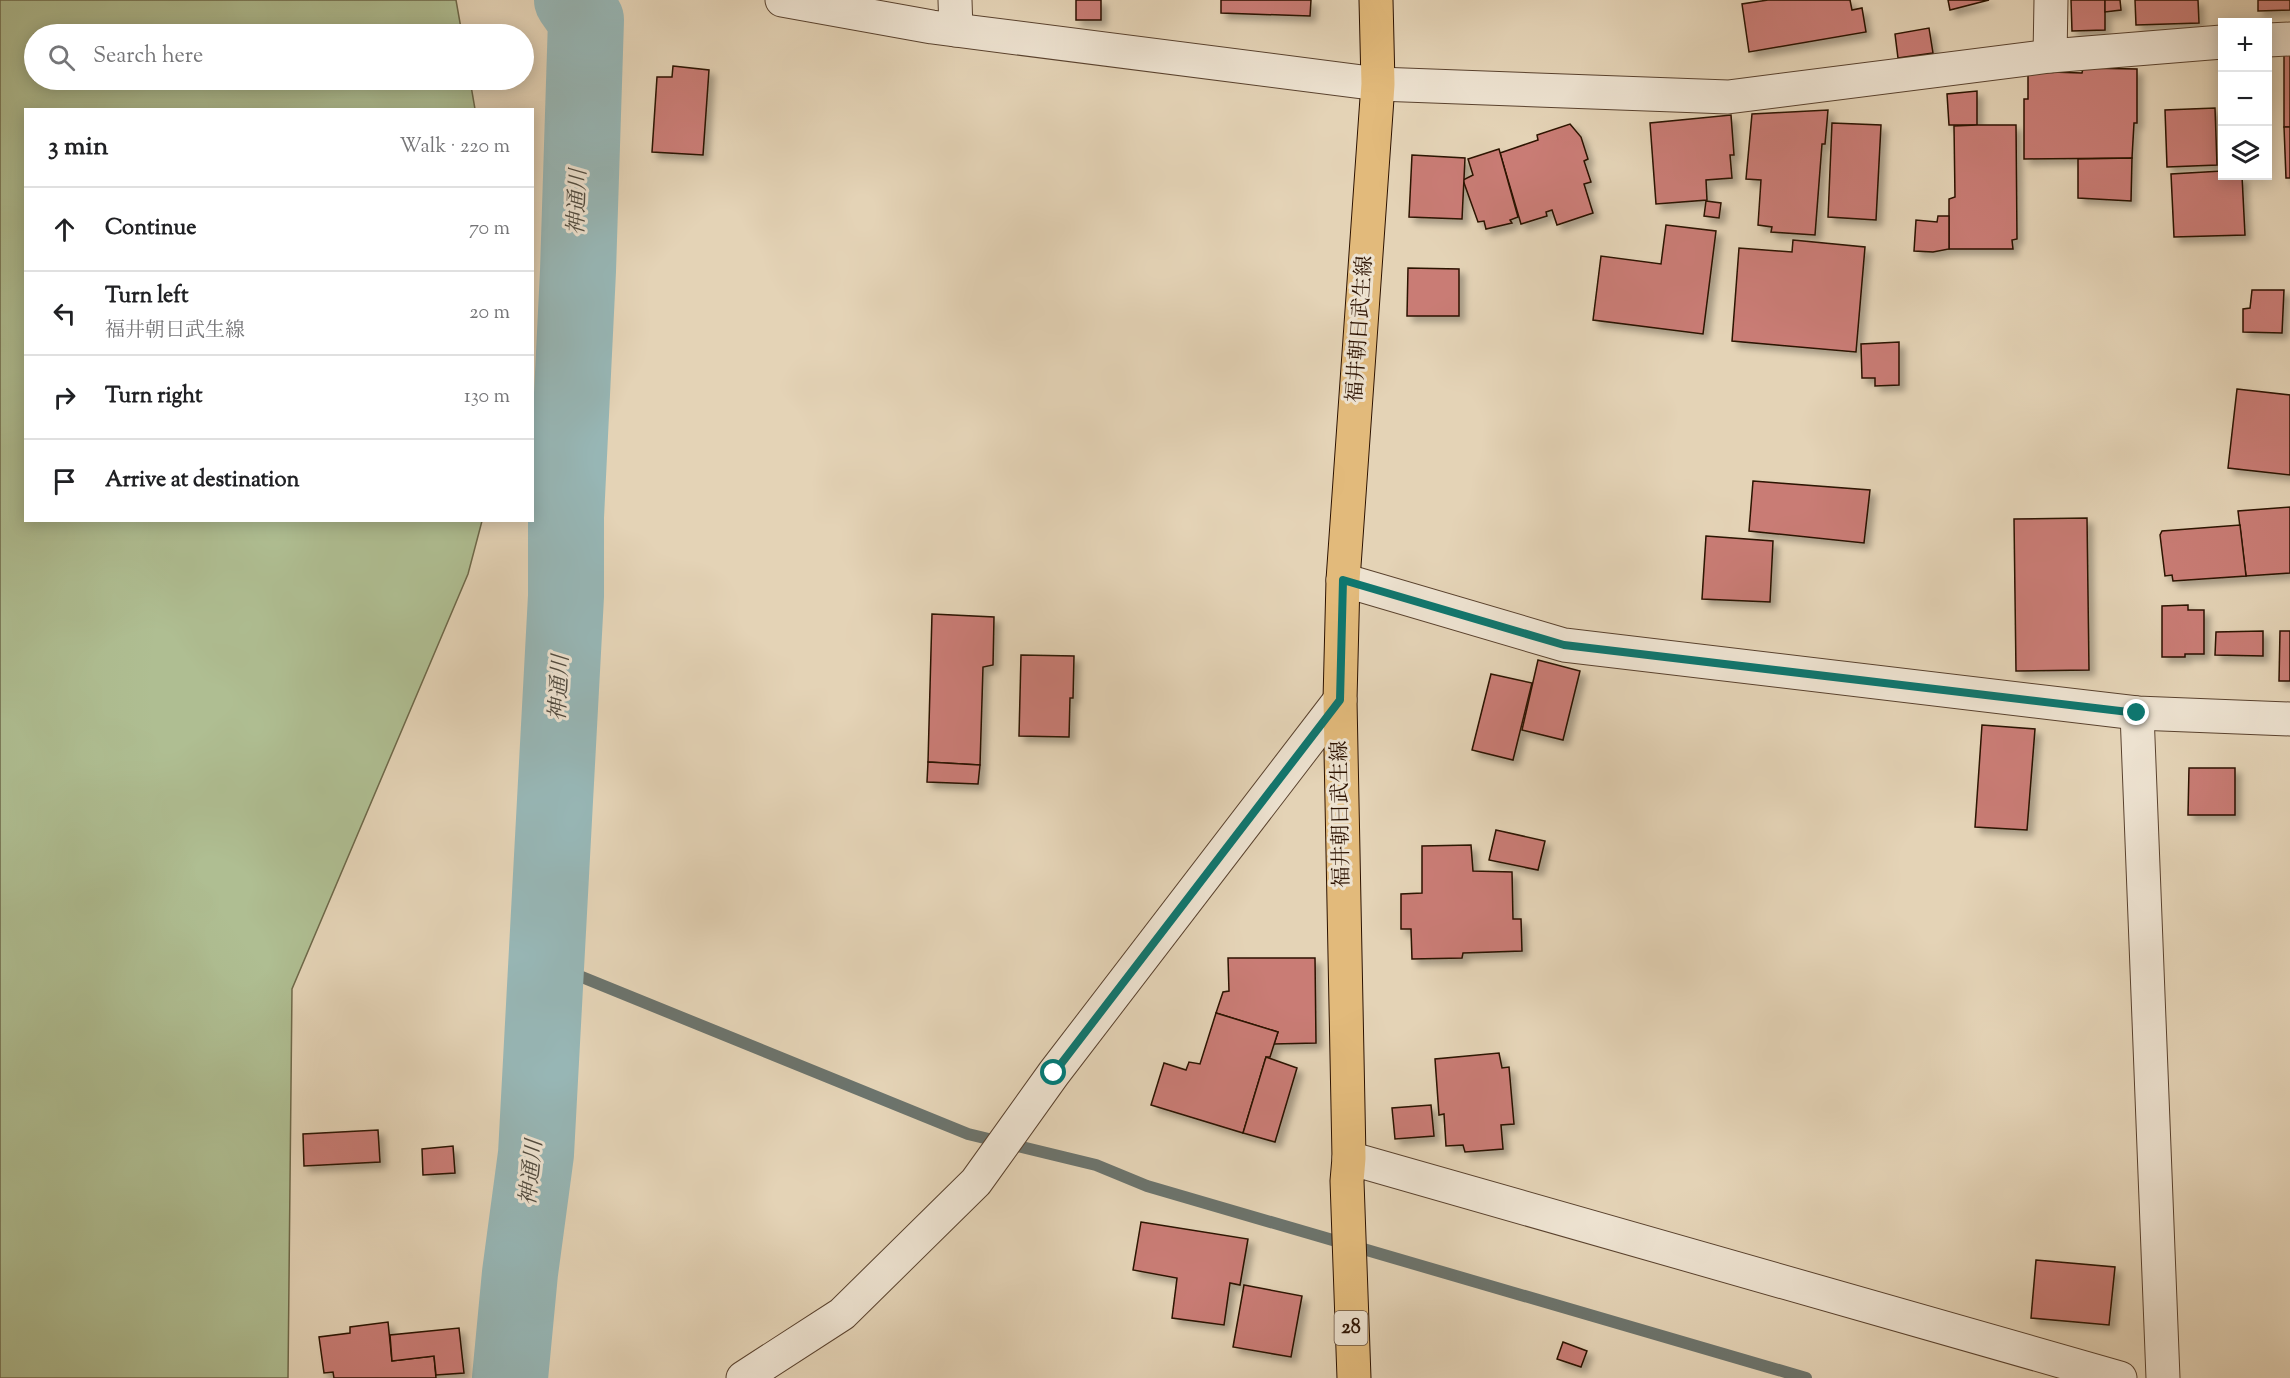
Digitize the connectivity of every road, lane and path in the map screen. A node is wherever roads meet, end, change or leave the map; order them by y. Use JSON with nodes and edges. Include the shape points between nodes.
{"nodes":[{"id":1,"x":782,"y":0,"type":"edge"},
{"id":2,"x":1376,"y":0,"type":"edge"},
{"id":3,"x":2051,"y":0,"type":"edge"},
{"id":4,"x":955,"y":15,"type":"edge"},
{"id":5,"x":2290,"y":39,"type":"edge"},
{"id":6,"x":2272,"y":40,"type":"edge"},
{"id":7,"x":2218,"y":42,"type":"edge"},
{"id":8,"x":2050,"y":56,"type":"junction"},
{"id":9,"x":1378,"y":84,"type":"junction"},
{"id":10,"x":1343,"y":580,"type":"junction"},
{"id":11,"x":1340,"y":700,"type":"junction"},
{"id":12,"x":2137,"y":713,"type":"junction"},
{"id":13,"x":2290,"y":719,"type":"edge"},
{"id":14,"x":1348,"y":1169,"type":"junction"},
{"id":15,"x":743,"y":1378,"type":"edge"},
{"id":16,"x":1353,"y":1378,"type":"edge"},
{"id":17,"x":2120,"y":1378,"type":"edge"},
{"id":18,"x":2163,"y":1378,"type":"edge"}],
"edges":[{"from":1,"to":4,"type":"street"},
{"from":2,"to":9,"type":"main road","name":"福井朝日武生線","number":"28"},
{"from":3,"to":8,"type":"street"},
{"from":4,"to":9,"type":"street"},
{"from":5,"to":6,"type":"street"},
{"from":7,"to":8,"type":"street"},
{"from":8,"to":9,"type":"street","via":[[1728,97]]},
{"from":9,"to":10,"type":"main road","name":"福井朝日武生線","number":"28"},
{"from":10,"to":11,"type":"main road","name":"福井朝日武生線","number":"28"},
{"from":10,"to":12,"type":"street","via":[[1564,645]]},
{"from":11,"to":14,"type":"main road","name":"福井朝日武生線","number":"28"},
{"from":11,"to":15,"type":"street","via":[[1054,1073],[976,1182],[842,1314]]},
{"from":12,"to":13,"type":"street"},
{"from":12,"to":18,"type":"street"},
{"from":14,"to":16,"type":"main road","name":"福井朝日武生線","number":"28"},
{"from":14,"to":17,"type":"street"}]}
